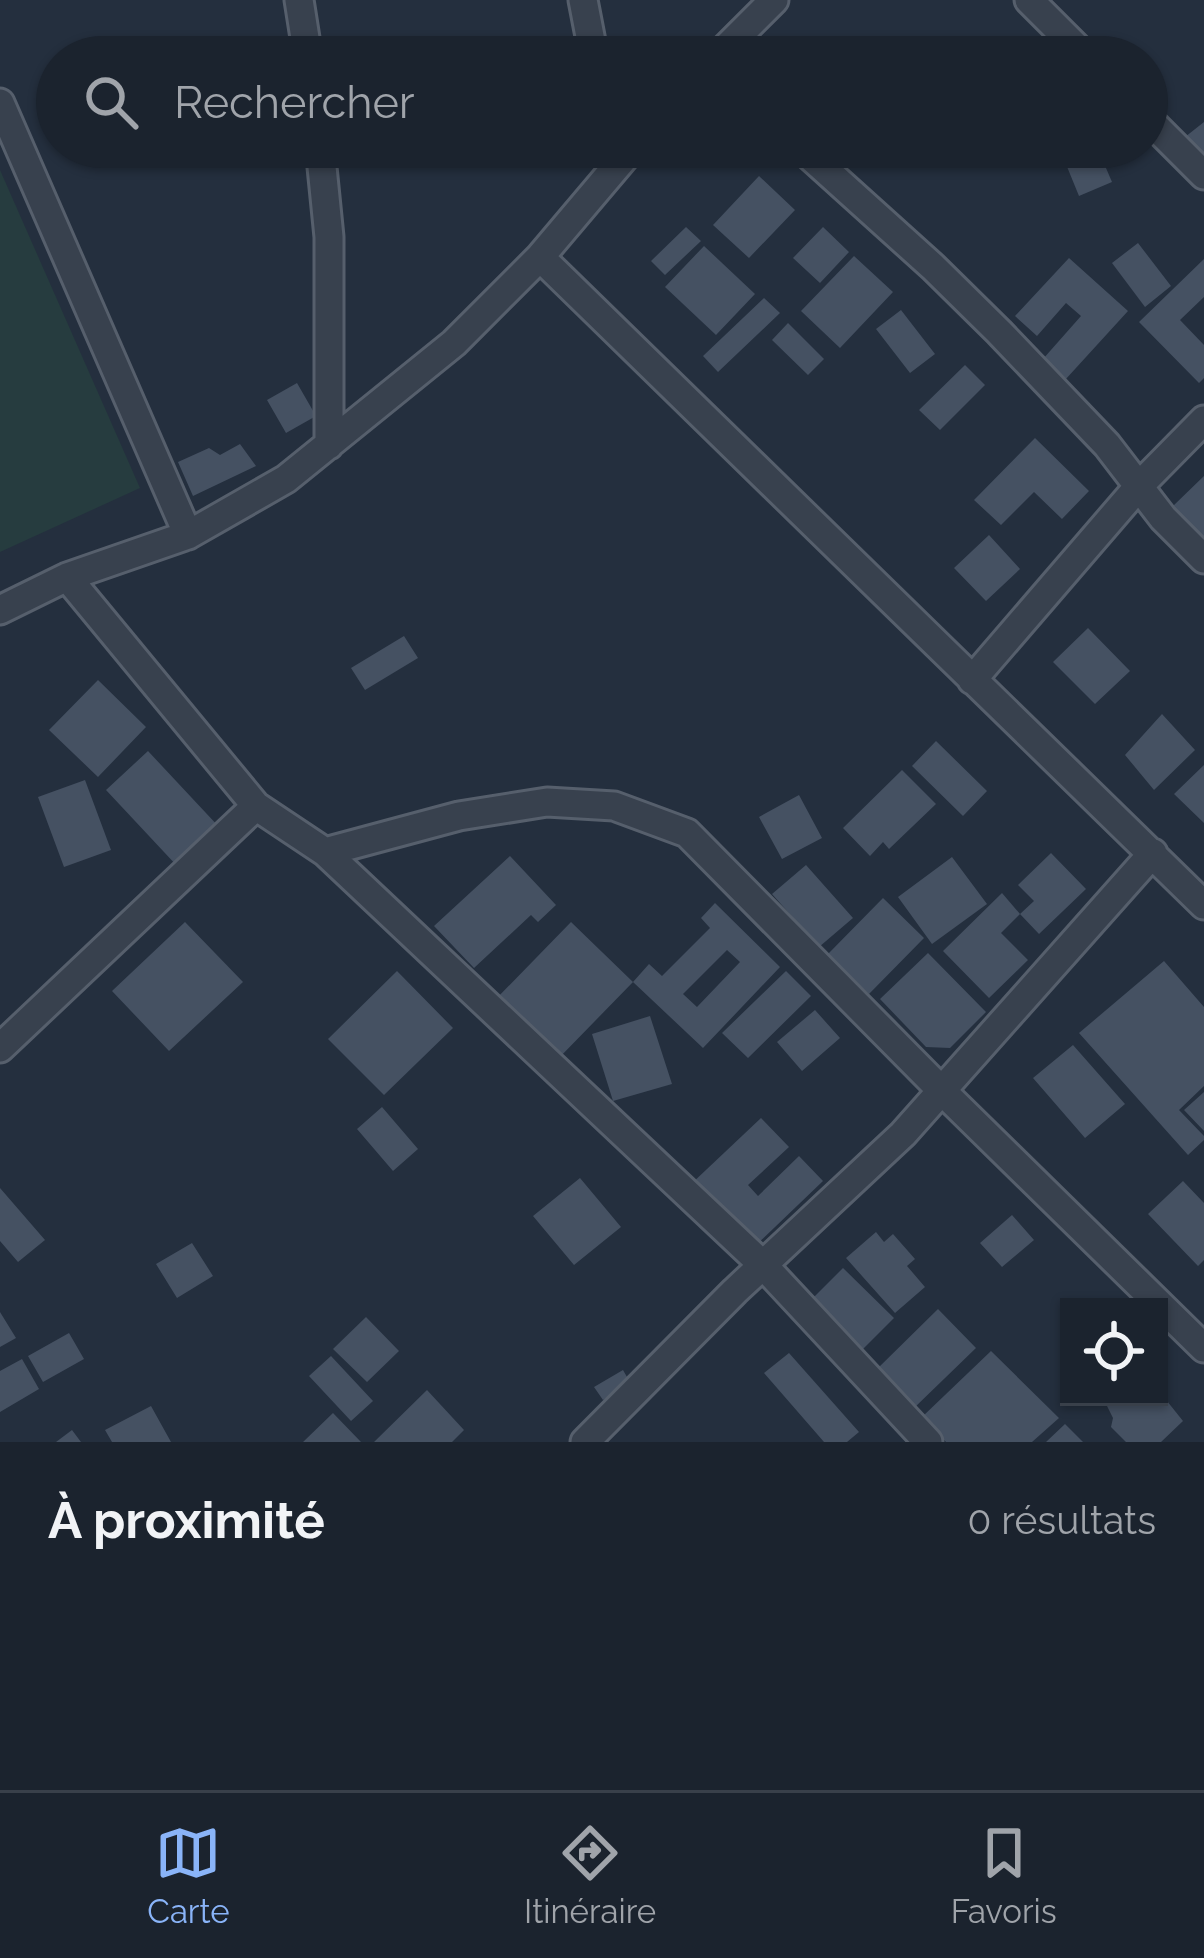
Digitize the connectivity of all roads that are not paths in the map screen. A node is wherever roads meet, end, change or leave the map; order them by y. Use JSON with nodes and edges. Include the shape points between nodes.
{"nodes":[{"id":1,"x":299,"y":0,"type":"edge"},
{"id":2,"x":583,"y":0,"type":"edge"},
{"id":3,"x":774,"y":0,"type":"edge"},
{"id":4,"x":1029,"y":0,"type":"edge"},
{"id":5,"x":305,"y":36,"type":"edge"},
{"id":6,"x":590,"y":36,"type":"edge"},
{"id":7,"x":738,"y":36,"type":"edge"},
{"id":8,"x":1065,"y":36,"type":"edge"},
{"id":9,"x":0,"y":104,"type":"edge"},
{"id":10,"x":1168,"y":139,"type":"edge"},
{"id":11,"x":322,"y":168,"type":"edge"},
{"id":12,"x":609,"y":168,"type":"edge"},
{"id":13,"x":823,"y":168,"type":"edge"},
{"id":14,"x":1204,"y":175,"type":"edge"},
{"id":15,"x":540,"y":256,"type":"junction"},
{"id":16,"x":1204,"y":420,"type":"edge"},
{"id":17,"x":329,"y":445,"type":"junction"},
{"id":18,"x":1139,"y":486,"type":"junction"},
{"id":19,"x":188,"y":535,"type":"junction"},
{"id":20,"x":1204,"y":559,"type":"edge"},
{"id":21,"x":67,"y":578,"type":"junction"},
{"id":22,"x":0,"y":610,"type":"edge"},
{"id":23,"x":971,"y":680,"type":"junction"},
{"id":24,"x":256,"y":806,"type":"junction"},
{"id":25,"x":326,"y":852,"type":"junction"},
{"id":26,"x":1153,"y":853,"type":"junction"},
{"id":27,"x":1204,"y":905,"type":"edge"},
{"id":28,"x":0,"y":1048,"type":"edge"},
{"id":29,"x":942,"y":1090,"type":"junction"},
{"id":30,"x":764,"y":1266,"type":"junction"},
{"id":31,"x":1204,"y":1348,"type":"edge"},
{"id":32,"x":585,"y":1442,"type":"edge"},
{"id":33,"x":928,"y":1442,"type":"edge"}],
"edges":[{"from":1,"to":5,"type":"street"},
{"from":2,"to":6,"type":"street"},
{"from":3,"to":7,"type":"street"},
{"from":4,"to":8,"type":"street"},
{"from":9,"to":19,"type":"street"},
{"from":10,"to":14,"type":"street"},
{"from":11,"to":17,"type":"street"},
{"from":12,"to":15,"type":"street"},
{"from":13,"to":18,"type":"street","via":[[999,332]]},
{"from":15,"to":17,"type":"street","via":[[454,343]]},
{"from":15,"to":23,"type":"street"},
{"from":16,"to":18,"type":"street"},
{"from":17,"to":19,"type":"street"},
{"from":18,"to":20,"type":"street"},
{"from":18,"to":23,"type":"street"},
{"from":19,"to":21,"type":"street"},
{"from":21,"to":22,"type":"street"},
{"from":21,"to":24,"type":"street"},
{"from":23,"to":26,"type":"street"},
{"from":24,"to":25,"type":"street"},
{"from":24,"to":28,"type":"street"},
{"from":25,"to":29,"type":"street","via":[[547,802],[614,806],[687,833]]},
{"from":25,"to":30,"type":"street"},
{"from":26,"to":27,"type":"street"},
{"from":26,"to":29,"type":"street"},
{"from":29,"to":30,"type":"street"},
{"from":29,"to":31,"type":"street"},
{"from":30,"to":32,"type":"street"},
{"from":30,"to":33,"type":"street"}]}
